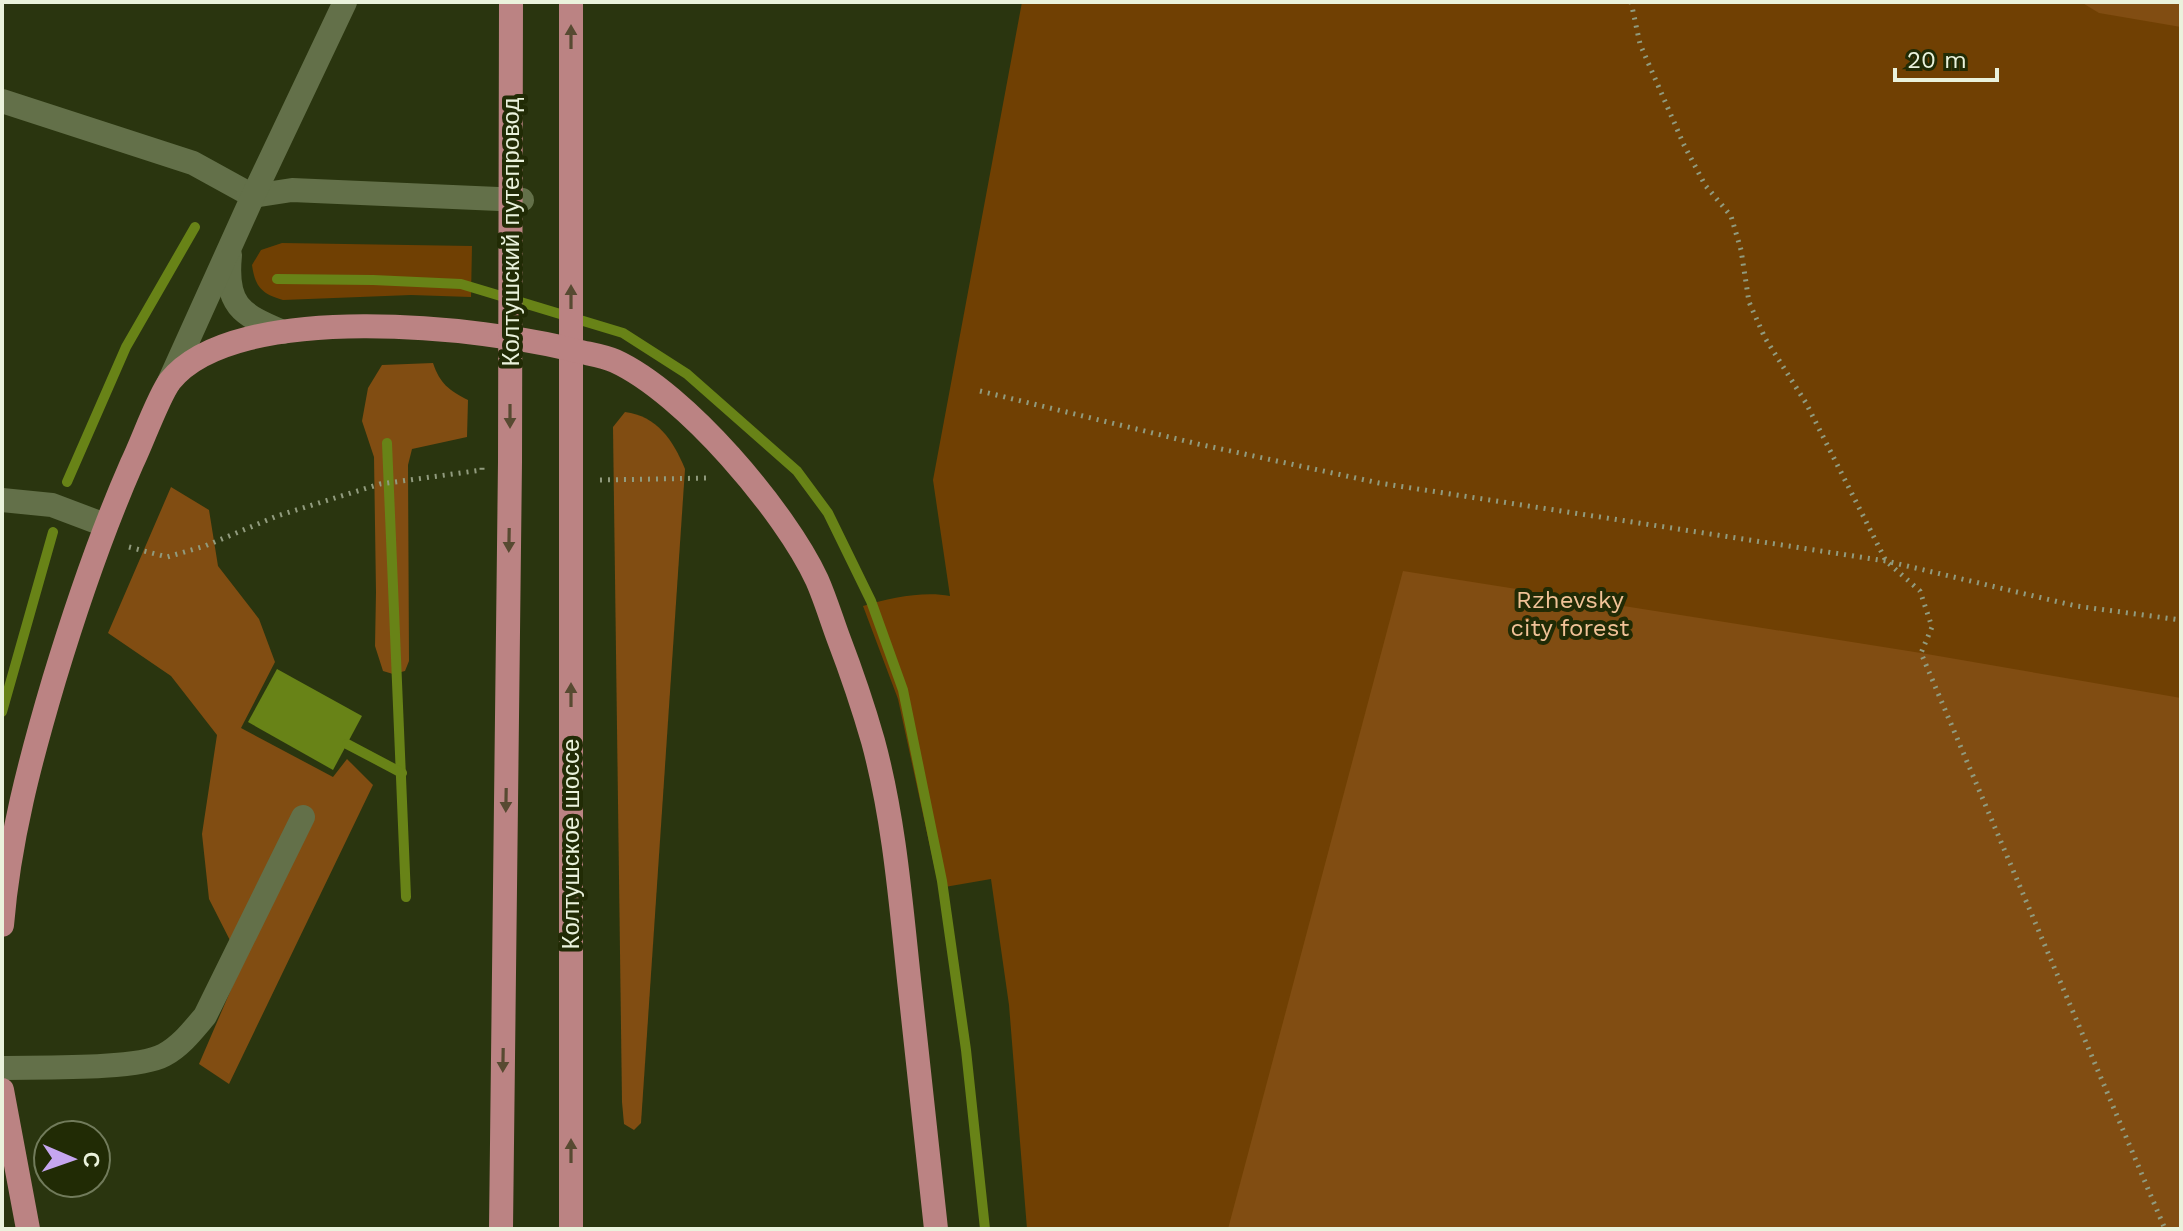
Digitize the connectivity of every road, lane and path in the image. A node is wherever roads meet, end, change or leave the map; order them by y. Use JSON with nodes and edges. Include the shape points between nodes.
{"nodes":[{"id":1,"x":345,"y":2,"type":"edge"},
{"id":2,"x":511,"y":2,"type":"edge"},
{"id":3,"x":571,"y":2,"type":"edge"},
{"id":4,"x":1631,"y":2,"type":"edge"},
{"id":5,"x":2,"y":101,"type":"edge"},
{"id":6,"x":253,"y":196,"type":"junction"},
{"id":7,"x":522,"y":200,"type":"dead end"},
{"id":8,"x":231,"y":245,"type":"junction"},
{"id":9,"x":283,"y":332,"type":"junction"},
{"id":10,"x":169,"y":382,"type":"junction"},
{"id":11,"x":980,"y":391,"type":"dead end"},
{"id":12,"x":482,"y":470,"type":"dead end"},
{"id":13,"x":711,"y":478,"type":"dead end"},
{"id":14,"x":600,"y":481,"type":"dead end"},
{"id":15,"x":2,"y":500,"type":"edge"},
{"id":16,"x":105,"y":525,"type":"junction"},
{"id":17,"x":126,"y":546,"type":"dead end"},
{"id":18,"x":1886,"y":561,"type":"junction"},
{"id":19,"x":2181,"y":620,"type":"edge"},
{"id":20,"x":303,"y":817,"type":"dead end"},
{"id":21,"x":2,"y":925,"type":"edge"},
{"id":22,"x":2,"y":1068,"type":"edge"},
{"id":23,"x":2,"y":1090,"type":"edge"},
{"id":24,"x":28,"y":1229,"type":"edge"},
{"id":25,"x":501,"y":1229,"type":"edge"},
{"id":26,"x":571,"y":1229,"type":"edge"},
{"id":27,"x":936,"y":1229,"type":"edge"},
{"id":28,"x":2165,"y":1229,"type":"edge"}],
"edges":[{"from":1,"to":6,"type":"lane"},
{"from":2,"to":25,"type":"main road","name":"Колтушский путепровод","one_way":true},
{"from":26,"to":3,"type":"main road","name":"Колтушское шоссе","one_way":true},
{"from":4,"to":18,"type":"path","via":[[1640,44],[1684,145],[1705,185],[1731,216],[1749,302],[1765,338],[1806,403]]},
{"from":5,"to":6,"type":"lane","via":[[193,163]]},
{"from":6,"to":7,"type":"lane","via":[[292,190]]},
{"from":6,"to":8,"type":"lane"},
{"from":8,"to":9,"type":"lane","via":[[227,280],[238,306],[250,318]]},
{"from":8,"to":10,"type":"lane"},
{"from":9,"to":10,"type":"main road","via":[[234,342],[195,359]]},
{"from":9,"to":27,"type":"main road","via":[[424,327],[540,341],[614,360],[673,399],[775,512],[816,578],[874,743],[894,844]]},
{"from":10,"to":16,"type":"main road"},
{"from":11,"to":18,"type":"path","via":[[1379,483]]},
{"from":12,"to":17,"type":"path","via":[[380,484],[167,557]]},
{"from":13,"to":14,"type":"path"},
{"from":15,"to":16,"type":"lane","via":[[52,505]]},
{"from":16,"to":21,"type":"main road","via":[[26,775],[7,867]]},
{"from":18,"to":19,"type":"path","via":[[2076,606]]},
{"from":18,"to":28,"type":"path","via":[[1920,591],[1932,627],[1921,653]]},
{"from":20,"to":22,"type":"lane","via":[[205,1016],[182,1042],[162,1056],[132,1062]]},
{"from":23,"to":24,"type":"main road"}]}
